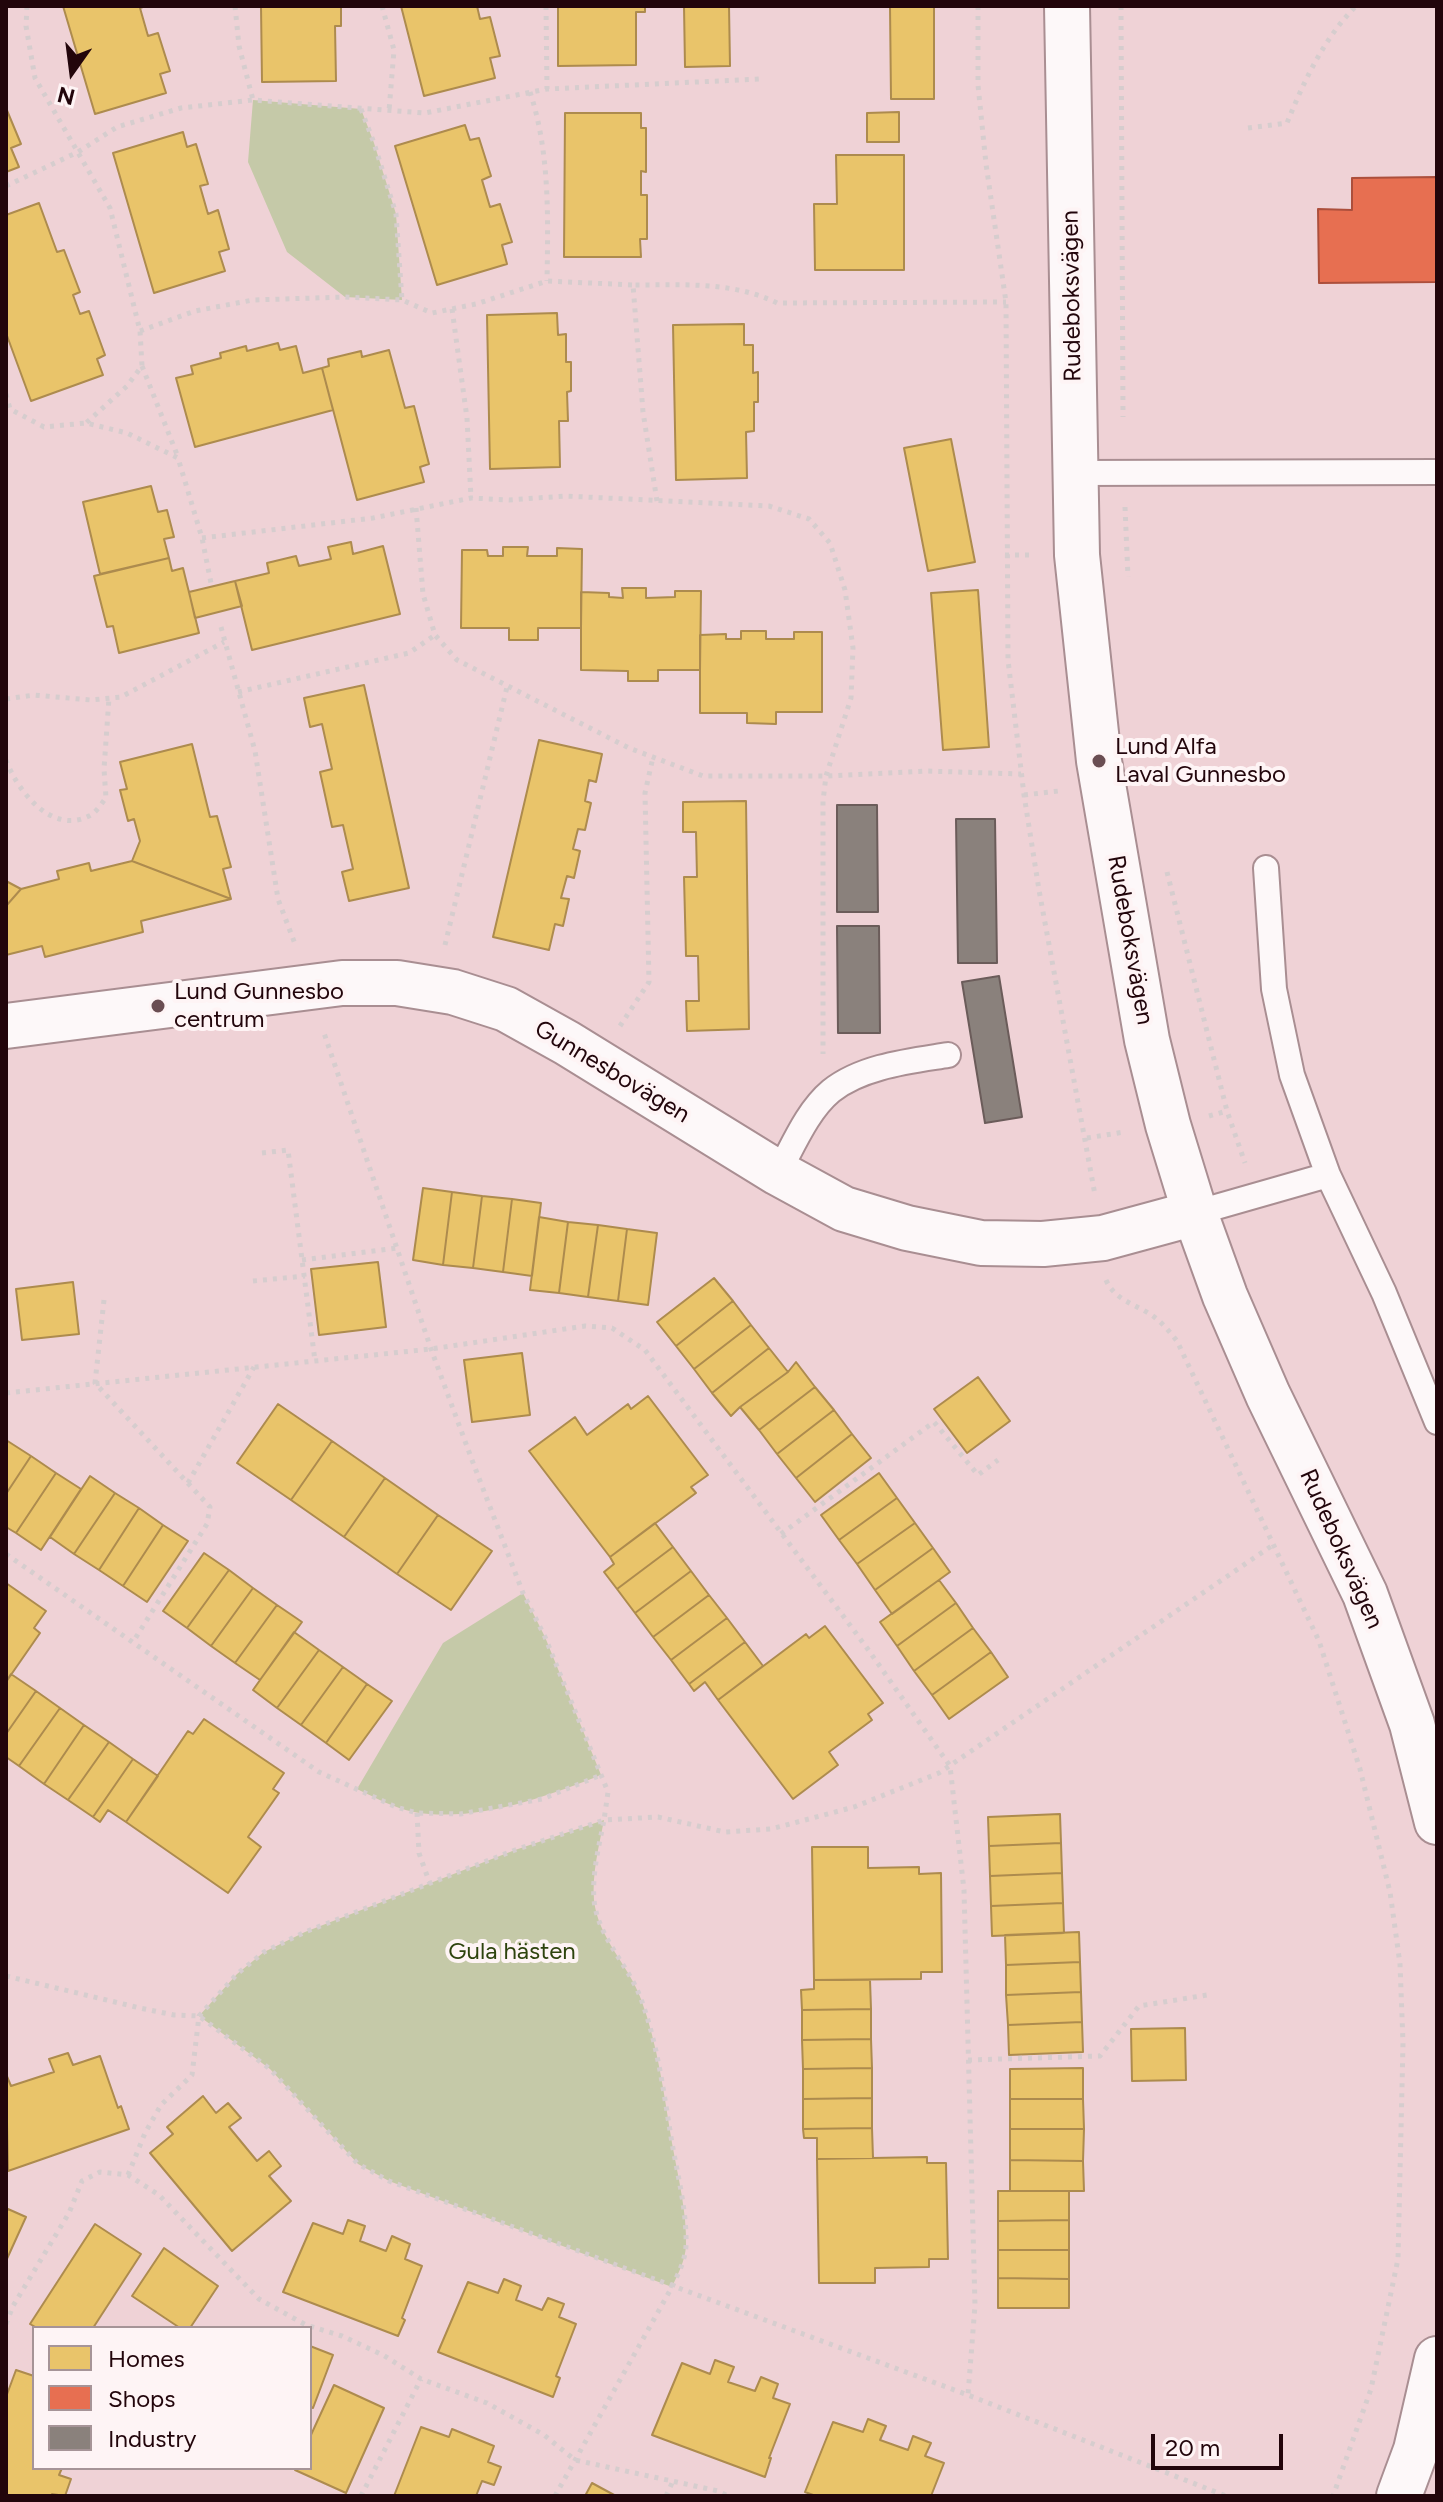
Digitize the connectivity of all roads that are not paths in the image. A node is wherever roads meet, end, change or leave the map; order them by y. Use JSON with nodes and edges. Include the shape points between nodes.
{"nodes":[{"id":1,"x":1067,"y":6,"type":"edge"},
{"id":2,"x":1437,"y":472,"type":"edge"},
{"id":3,"x":1075,"y":473,"type":"junction"},
{"id":4,"x":1266,"y":868,"type":"dead end"},
{"id":5,"x":6,"y":1026,"type":"edge"},
{"id":6,"x":948,"y":1055,"type":"dead end"},
{"id":7,"x":778,"y":1173,"type":"junction"},
{"id":8,"x":1328,"y":1175,"type":"junction"},
{"id":9,"x":1195,"y":1213,"type":"junction"},
{"id":10,"x":1437,"y":1422,"type":"edge"},
{"id":11,"x":1437,"y":1822,"type":"edge"},
{"id":12,"x":1437,"y":2359,"type":"edge"},
{"id":13,"x":1399,"y":2496,"type":"edge"}],
"edges":[{"from":1,"to":3,"type":"street","name":"Rudeboksvägen"},
{"from":2,"to":3,"type":"lane"},
{"from":3,"to":9,"type":"street","name":"Rudeboksvägen","via":[[1077,555],[1099,761],[1147,1040]]},
{"from":4,"to":8,"type":"lane","via":[[1274,989],[1292,1075]]},
{"from":5,"to":7,"type":"street","name":"Gunnesbovägen","via":[[342,983],[397,983],[453,992],[506,1009]]},
{"from":6,"to":7,"type":"lane","via":[[862,1074],[831,1091],[810,1116]]},
{"from":7,"to":9,"type":"street","name":"Gunnesbovägen","via":[[844,1209],[981,1243],[1103,1238]]},
{"from":8,"to":9,"type":"lane"},
{"from":8,"to":10,"type":"lane"},
{"from":9,"to":11,"type":"street","name":"Rudeboksvägen","via":[[1268,1395],[1365,1594],[1412,1724]]},
{"from":12,"to":13,"type":"street","via":[[1416,2450]]}]}
